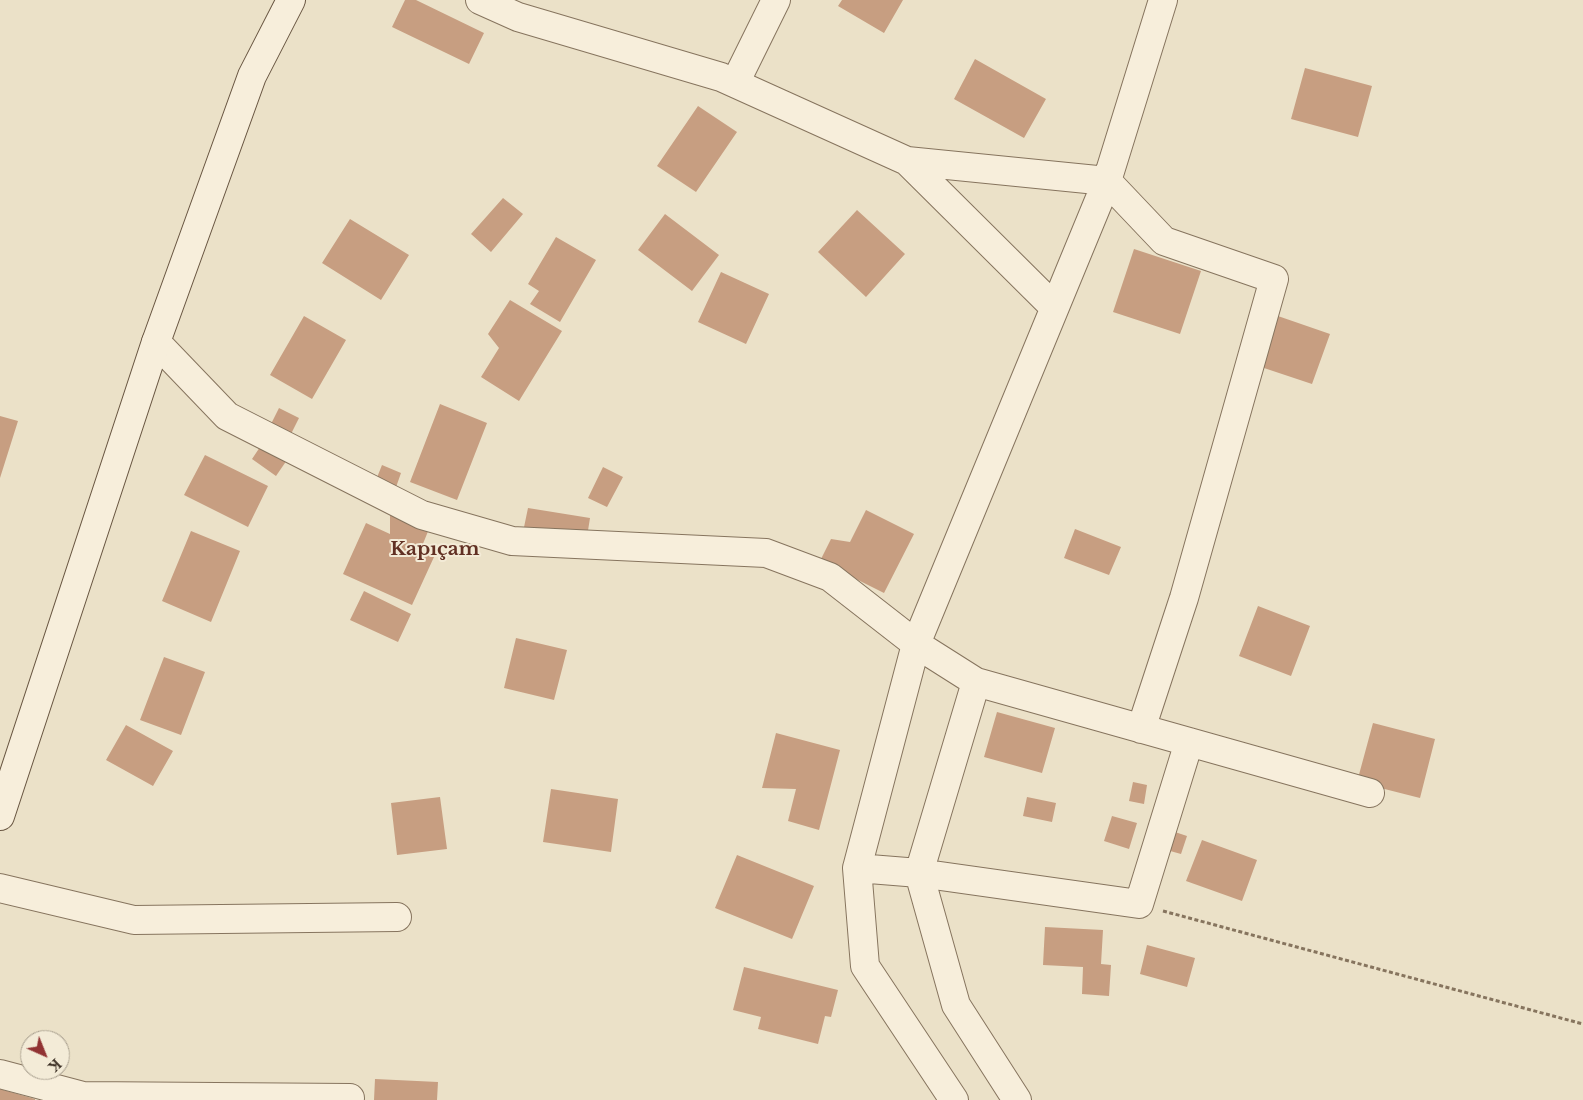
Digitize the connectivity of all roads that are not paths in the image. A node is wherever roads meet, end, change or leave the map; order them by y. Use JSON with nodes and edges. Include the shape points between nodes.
{"nodes":[{"id":1,"x":291,"y":0,"type":"edge"},
{"id":2,"x":480,"y":0,"type":"edge"},
{"id":3,"x":776,"y":0,"type":"edge"},
{"id":4,"x":1163,"y":0,"type":"edge"},
{"id":5,"x":735,"y":83,"type":"junction"},
{"id":6,"x":907,"y":160,"type":"junction"},
{"id":7,"x":1107,"y":182,"type":"junction"},
{"id":8,"x":1054,"y":306,"type":"junction"},
{"id":9,"x":156,"y":342,"type":"junction"},
{"id":10,"x":916,"y":644,"type":"junction"},
{"id":11,"x":976,"y":682,"type":"junction"},
{"id":12,"x":1141,"y":728,"type":"junction"},
{"id":13,"x":1189,"y":742,"type":"junction"},
{"id":14,"x":1370,"y":793,"type":"dead end"},
{"id":15,"x":0,"y":816,"type":"edge"},
{"id":16,"x":857,"y":868,"type":"junction"},
{"id":17,"x":918,"y":873,"type":"junction"},
{"id":18,"x":0,"y":888,"type":"edge"},
{"id":19,"x":396,"y":917,"type":"dead end"},
{"id":20,"x":0,"y":1074,"type":"edge"},
{"id":21,"x":350,"y":1098,"type":"dead end"},
{"id":22,"x":954,"y":1100,"type":"edge"},
{"id":23,"x":1017,"y":1100,"type":"edge"}],
"edges":[{"from":1,"to":9,"type":"street","via":[[252,76]]},
{"from":2,"to":5,"type":"street","via":[[518,17]]},
{"from":3,"to":5,"type":"street"},
{"from":4,"to":7,"type":"street"},
{"from":5,"to":6,"type":"street"},
{"from":6,"to":7,"type":"street"},
{"from":6,"to":8,"type":"street"},
{"from":7,"to":8,"type":"street"},
{"from":7,"to":12,"type":"street","via":[[1164,241],[1274,279],[1184,598]]},
{"from":8,"to":10,"type":"street"},
{"from":9,"to":10,"type":"street","via":[[227,416],[422,515],[512,541],[766,553],[830,577]]},
{"from":9,"to":15,"type":"street"},
{"from":10,"to":11,"type":"street"},
{"from":10,"to":16,"type":"street"},
{"from":11,"to":12,"type":"street"},
{"from":11,"to":17,"type":"street"},
{"from":12,"to":13,"type":"street"},
{"from":13,"to":14,"type":"street"},
{"from":13,"to":17,"type":"street","via":[[1139,904]]},
{"from":16,"to":17,"type":"street"},
{"from":16,"to":22,"type":"street","via":[[865,966]]},
{"from":17,"to":23,"type":"street","via":[[956,1005]]},
{"from":18,"to":19,"type":"street","via":[[134,920]]},
{"from":20,"to":21,"type":"street","via":[[83,1096]]}]}
